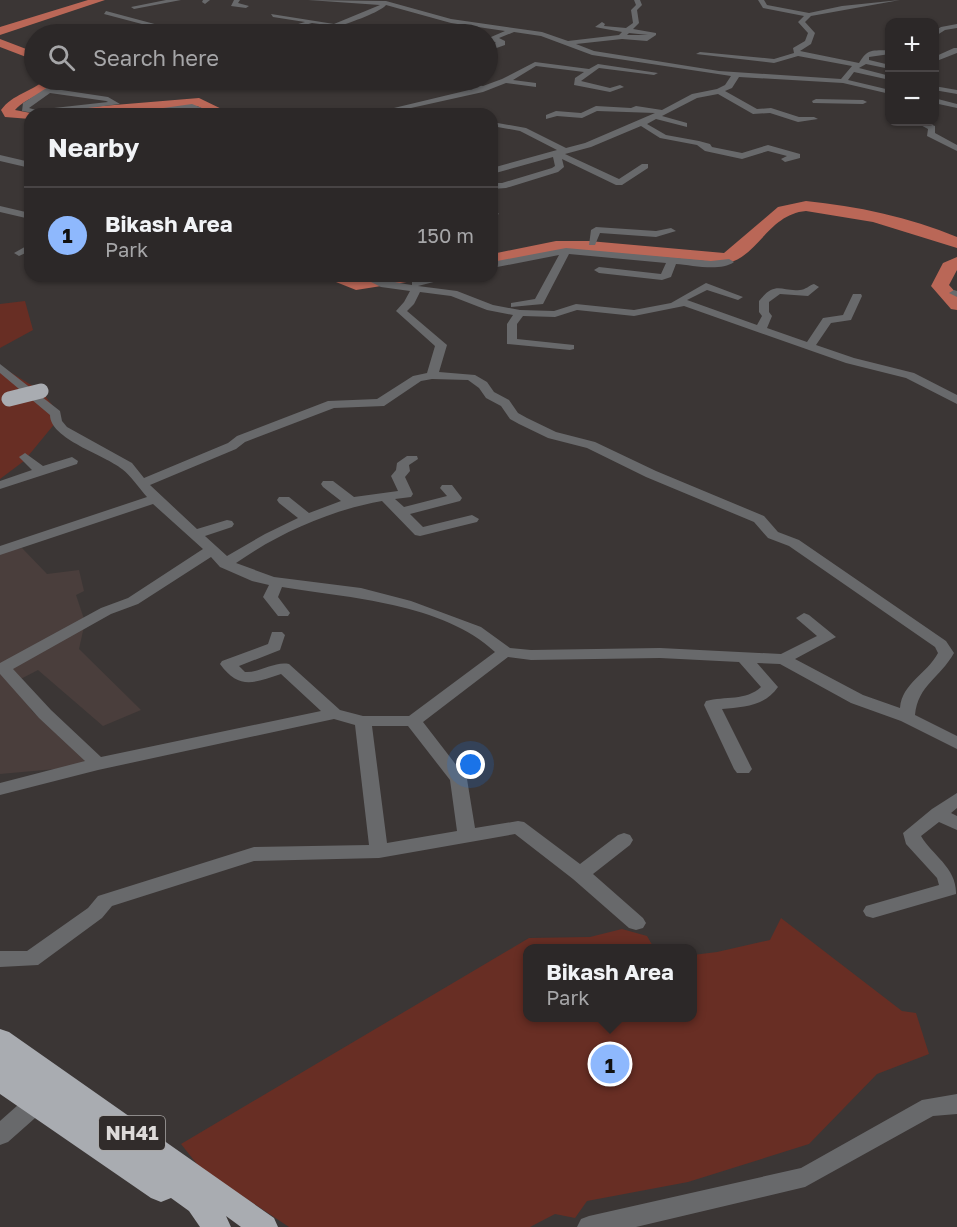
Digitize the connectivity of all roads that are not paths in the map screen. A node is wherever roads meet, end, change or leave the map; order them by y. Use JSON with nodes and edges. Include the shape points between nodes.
{"nodes":[{"id":1,"x":178,"y":0,"type":"edge"},
{"id":2,"x":237,"y":0,"type":"edge"},
{"id":3,"x":311,"y":0,"type":"edge"},
{"id":4,"x":331,"y":0,"type":"edge"},
{"id":5,"x":637,"y":0,"type":"edge"},
{"id":6,"x":761,"y":0,"type":"edge"},
{"id":7,"x":897,"y":0,"type":"edge"},
{"id":8,"x":342,"y":1,"type":"edge"},
{"id":9,"x":391,"y":4,"type":"junction"},
{"id":10,"x":246,"y":6,"type":"dead end"},
{"id":11,"x":134,"y":7,"type":"dead end"},
{"id":12,"x":297,"y":11,"type":"dead end"},
{"id":13,"x":106,"y":13,"type":"dead end"},
{"id":14,"x":340,"y":13,"type":"dead end"},
{"id":15,"x":365,"y":13,"type":"junction"},
{"id":16,"x":323,"y":14,"type":"dead end"},
{"id":17,"x":273,"y":15,"type":"dead end"},
{"id":18,"x":809,"y":15,"type":"junction"},
{"id":19,"x":311,"y":22,"type":"junction"},
{"id":20,"x":148,"y":24,"type":"edge"},
{"id":21,"x":304,"y":24,"type":"edge"},
{"id":22,"x":328,"y":24,"type":"edge"},
{"id":23,"x":339,"y":24,"type":"edge"},
{"id":24,"x":472,"y":24,"type":"edge"},
{"id":25,"x":602,"y":24,"type":"dead end"},
{"id":26,"x":957,"y":26,"type":"edge"},
{"id":27,"x":498,"y":28,"type":"edge"},
{"id":28,"x":513,"y":30,"type":"junction"},
{"id":29,"x":628,"y":31,"type":"junction"},
{"id":30,"x":939,"y":31,"type":"edge"},
{"id":31,"x":498,"y":36,"type":"edge"},
{"id":32,"x":622,"y":37,"type":"junction"},
{"id":33,"x":566,"y":44,"type":"junction"},
{"id":34,"x":957,"y":50,"type":"edge"},
{"id":35,"x":885,"y":52,"type":"edge"},
{"id":36,"x":700,"y":54,"type":"dead end"},
{"id":37,"x":798,"y":54,"type":"junction"},
{"id":38,"x":616,"y":56,"type":"junction"},
{"id":39,"x":939,"y":58,"type":"edge"},
{"id":40,"x":863,"y":63,"type":"junction"},
{"id":41,"x":598,"y":66,"type":"junction"},
{"id":42,"x":885,"y":66,"type":"edge"},
{"id":43,"x":852,"y":69,"type":"junction"},
{"id":44,"x":590,"y":71,"type":"junction"},
{"id":45,"x":654,"y":73,"type":"dead end"},
{"id":46,"x":736,"y":75,"type":"junction"},
{"id":47,"x":885,"y":77,"type":"edge"},
{"id":48,"x":498,"y":81,"type":"edge"},
{"id":49,"x":843,"y":81,"type":"junction"},
{"id":50,"x":503,"y":82,"type":"junction"},
{"id":51,"x":498,"y":84,"type":"edge"},
{"id":52,"x":533,"y":86,"type":"dead end"},
{"id":53,"x":620,"y":87,"type":"dead end"},
{"id":54,"x":875,"y":89,"type":"junction"},
{"id":55,"x":939,"y":89,"type":"edge"},
{"id":56,"x":48,"y":90,"type":"joint"},
{"id":57,"x":479,"y":90,"type":"edge"},
{"id":58,"x":885,"y":91,"type":"edge"},
{"id":59,"x":718,"y":92,"type":"junction"},
{"id":60,"x":957,"y":92,"type":"edge"},
{"id":61,"x":885,"y":100,"type":"edge"},
{"id":62,"x":816,"y":101,"type":"dead end"},
{"id":63,"x":939,"y":101,"type":"edge"},
{"id":64,"x":862,"y":102,"type":"dead end"},
{"id":65,"x":954,"y":103,"type":"edge"},
{"id":66,"x":25,"y":108,"type":"edge"},
{"id":67,"x":104,"y":108,"type":"edge"},
{"id":68,"x":175,"y":108,"type":"edge"},
{"id":69,"x":197,"y":108,"type":"edge"},
{"id":70,"x":399,"y":108,"type":"edge"},
{"id":71,"x":662,"y":112,"type":"junction"},
{"id":72,"x":756,"y":112,"type":"junction"},
{"id":73,"x":742,"y":115,"type":"dead end"},
{"id":74,"x":653,"y":116,"type":"junction"},
{"id":75,"x":549,"y":117,"type":"dead end"},
{"id":76,"x":814,"y":118,"type":"dead end"},
{"id":77,"x":642,"y":123,"type":"junction"},
{"id":78,"x":498,"y":124,"type":"edge"},
{"id":79,"x":684,"y":125,"type":"dead end"},
{"id":80,"x":927,"y":126,"type":"edge"},
{"id":81,"x":957,"y":148,"type":"edge"},
{"id":82,"x":560,"y":153,"type":"junction"},
{"id":83,"x":0,"y":158,"type":"edge"},
{"id":84,"x":785,"y":159,"type":"dead end"},
{"id":85,"x":24,"y":164,"type":"edge"},
{"id":86,"x":645,"y":166,"type":"dead end"},
{"id":87,"x":498,"y":169,"type":"edge"},
{"id":88,"x":498,"y":186,"type":"edge"},
{"id":89,"x":0,"y":209,"type":"edge"},
{"id":90,"x":24,"y":215,"type":"edge"},
{"id":91,"x":671,"y":231,"type":"dead end"},
{"id":92,"x":592,"y":243,"type":"dead end"},
{"id":93,"x":24,"y":250,"type":"edge"},
{"id":94,"x":566,"y":251,"type":"junction"},
{"id":95,"x":19,"y":252,"type":"dead end"},
{"id":96,"x":613,"y":254,"type":"junction"},
{"id":97,"x":672,"y":259,"type":"junction"},
{"id":98,"x":729,"y":262,"type":"dead end"},
{"id":99,"x":498,"y":264,"type":"edge"},
{"id":100,"x":378,"y":282,"type":"edge"},
{"id":101,"x":418,"y":282,"type":"edge"},
{"id":102,"x":813,"y":287,"type":"dead end"},
{"id":103,"x":413,"y":289,"type":"junction"},
{"id":104,"x":857,"y":296,"type":"dead end"},
{"id":105,"x":738,"y":297,"type":"dead end"},
{"id":106,"x":676,"y":302,"type":"junction"},
{"id":107,"x":491,"y":308,"type":"junction"},
{"id":108,"x":520,"y":313,"type":"junction"},
{"id":109,"x":761,"y":329,"type":"junction"},
{"id":110,"x":810,"y":346,"type":"junction"},
{"id":111,"x":570,"y":347,"type":"dead end"},
{"id":112,"x":0,"y":368,"type":"edge"},
{"id":113,"x":432,"y":375,"type":"junction"},
{"id":114,"x":41,"y":391,"type":"dead end"},
{"id":115,"x":5,"y":400,"type":"edge"},
{"id":116,"x":957,"y":400,"type":"edge"},
{"id":117,"x":25,"y":457,"type":"dead end"},
{"id":118,"x":412,"y":459,"type":"dead end"},
{"id":119,"x":72,"y":461,"type":"dead end"},
{"id":120,"x":40,"y":471,"type":"junction"},
{"id":121,"x":143,"y":483,"type":"junction"},
{"id":122,"x":328,"y":484,"type":"dead end"},
{"id":123,"x":0,"y":485,"type":"edge"},
{"id":124,"x":447,"y":488,"type":"dead end"},
{"id":125,"x":385,"y":496,"type":"junction"},
{"id":126,"x":155,"y":499,"type":"junction"},
{"id":127,"x":284,"y":500,"type":"dead end"},
{"id":128,"x":351,"y":502,"type":"junction"},
{"id":129,"x":402,"y":512,"type":"junction"},
{"id":130,"x":308,"y":519,"type":"junction"},
{"id":131,"x":472,"y":519,"type":"dead end"},
{"id":132,"x":227,"y":524,"type":"dead end"},
{"id":133,"x":197,"y":534,"type":"junction"},
{"id":134,"x":212,"y":550,"type":"junction"},
{"id":135,"x":0,"y":551,"type":"edge"},
{"id":136,"x":225,"y":564,"type":"junction"},
{"id":137,"x":277,"y":584,"type":"junction"},
{"id":138,"x":283,"y":614,"type":"dead end"},
{"id":139,"x":804,"y":618,"type":"dead end"},
{"id":140,"x":277,"y":635,"type":"dead end"},
{"id":141,"x":505,"y":652,"type":"junction"},
{"id":142,"x":744,"y":658,"type":"junction"},
{"id":143,"x":783,"y":659,"type":"junction"},
{"id":144,"x":334,"y":714,"type":"junction"},
{"id":145,"x":907,"y":717,"type":"junction"},
{"id":146,"x":363,"y":721,"type":"junction"},
{"id":147,"x":413,"y":721,"type":"junction"},
{"id":148,"x":957,"y":743,"type":"edge"},
{"id":149,"x":98,"y":764,"type":"junction"},
{"id":150,"x":743,"y":769,"type":"dead end"},
{"id":151,"x":0,"y":789,"type":"edge"},
{"id":152,"x":957,"y":799,"type":"edge"},
{"id":153,"x":938,"y":813,"type":"junction"},
{"id":154,"x":957,"y":824,"type":"edge"},
{"id":155,"x":467,"y":835,"type":"junction"},
{"id":156,"x":624,"y":840,"type":"dead end"},
{"id":157,"x":379,"y":850,"type":"junction"},
{"id":158,"x":580,"y":874,"type":"junction"},
{"id":159,"x":953,"y":892,"type":"edge"},
{"id":160,"x":873,"y":911,"type":"dead end"},
{"id":161,"x":636,"y":923,"type":"dead end"},
{"id":162,"x":0,"y":960,"type":"edge"},
{"id":163,"x":0,"y":1039,"type":"edge"},
{"id":164,"x":0,"y":1059,"type":"edge"},
{"id":165,"x":0,"y":1080,"type":"edge"},
{"id":166,"x":35,"y":1104,"type":"junction"},
{"id":167,"x":957,"y":1104,"type":"edge"},
{"id":168,"x":0,"y":1135,"type":"edge"},
{"id":169,"x":217,"y":1227,"type":"edge"},
{"id":170,"x":264,"y":1227,"type":"edge"},
{"id":171,"x":589,"y":1227,"type":"edge"}],
"edges":[{"from":1,"to":11,"type":"street"},
{"from":2,"to":10,"type":"street","via":[[233,5]]},
{"from":3,"to":8,"type":"street"},
{"from":4,"to":8,"type":"street"},
{"from":5,"to":29,"type":"street","via":[[636,23]]},
{"from":6,"to":18,"type":"street","via":[[765,7]]},
{"from":7,"to":18,"type":"street"},
{"from":8,"to":9,"type":"street"},
{"from":9,"to":15,"type":"street"},
{"from":9,"to":24,"type":"street"},
{"from":12,"to":16,"type":"street"},
{"from":13,"to":20,"type":"street"},
{"from":14,"to":15,"type":"street"},
{"from":15,"to":23,"type":"street"},
{"from":17,"to":19,"type":"street"},
{"from":18,"to":37,"type":"street","via":[[801,22],[812,33],[808,42],[796,50]]},
{"from":19,"to":21,"type":"street"},
{"from":19,"to":22,"type":"street"},
{"from":25,"to":29,"type":"street","via":[[598,27]]},
{"from":26,"to":30,"type":"street"},
{"from":27,"to":28,"type":"street"},
{"from":28,"to":31,"type":"street"},
{"from":28,"to":33,"type":"street","via":[[542,34]]},
{"from":29,"to":32,"type":"street"},
{"from":29,"to":32,"type":"street","via":[[654,34],[647,39]]},
{"from":32,"to":33,"type":"street"},
{"from":33,"to":38,"type":"street"},
{"from":34,"to":39,"type":"street"},
{"from":35,"to":40,"type":"street","via":[[870,53]]},
{"from":36,"to":37,"type":"street","via":[[774,61]]},
{"from":37,"to":40,"type":"street"},
{"from":38,"to":41,"type":"street"},
{"from":38,"to":46,"type":"street"},
{"from":40,"to":42,"type":"street"},
{"from":40,"to":43,"type":"street"},
{"from":41,"to":44,"type":"street"},
{"from":41,"to":45,"type":"street"},
{"from":43,"to":47,"type":"street"},
{"from":43,"to":49,"type":"street"},
{"from":44,"to":50,"type":"street","via":[[535,64]]},
{"from":44,"to":53,"type":"street","via":[[577,83],[610,90]]},
{"from":46,"to":49,"type":"street"},
{"from":46,"to":59,"type":"street","via":[[729,86]]},
{"from":48,"to":50,"type":"street"},
{"from":49,"to":54,"type":"street"},
{"from":50,"to":51,"type":"street"},
{"from":50,"to":52,"type":"street"},
{"from":54,"to":58,"type":"street"},
{"from":54,"to":61,"type":"street"},
{"from":55,"to":60,"type":"street"},
{"from":56,"to":66,"type":"street"},
{"from":56,"to":67,"type":"street","via":[[108,99],[116,104]]},
{"from":57,"to":70,"type":"street"},
{"from":59,"to":71,"type":"street","via":[[695,96]]},
{"from":59,"to":72,"type":"street"},
{"from":62,"to":64,"type":"street"},
{"from":63,"to":65,"type":"street"},
{"from":68,"to":69,"type":"street"},
{"from":71,"to":74,"type":"street"},
{"from":71,"to":75,"type":"street","via":[[596,108],[581,120],[556,113]]},
{"from":72,"to":73,"type":"street"},
{"from":72,"to":76,"type":"street","via":[[771,110],[798,120]]},
{"from":74,"to":77,"type":"street"},
{"from":74,"to":79,"type":"street"},
{"from":77,"to":82,"type":"street"},
{"from":77,"to":84,"type":"street","via":[[657,136],[695,141],[720,152],[742,156],[768,148],[797,156]]},
{"from":78,"to":82,"type":"street","via":[[532,132]]},
{"from":80,"to":81,"type":"street","via":[[934,138]]},
{"from":82,"to":86,"type":"street","via":[[619,183]]},
{"from":82,"to":87,"type":"street"},
{"from":82,"to":88,"type":"street","via":[[560,167],[555,170]]},
{"from":83,"to":85,"type":"street"},
{"from":89,"to":90,"type":"street"},
{"from":91,"to":92,"type":"street","via":[[656,234],[596,230]]},
{"from":93,"to":95,"type":"street"},
{"from":94,"to":96,"type":"street"},
{"from":94,"to":99,"type":"street"},
{"from":94,"to":107,"type":"street","via":[[539,302]]},
{"from":96,"to":97,"type":"street"},
{"from":96,"to":97,"type":"street","via":[[597,273],[662,277],[667,275]]},
{"from":97,"to":98,"type":"street"},
{"from":100,"to":103,"type":"street"},
{"from":101,"to":103,"type":"street"},
{"from":102,"to":109,"type":"street","via":[[804,294],[786,289],[773,292],[764,301],[767,316]]},
{"from":103,"to":107,"type":"street","via":[[453,293]]},
{"from":103,"to":113,"type":"street","via":[[409,304],[401,311],[441,345]]},
{"from":104,"to":110,"type":"street","via":[[847,318],[827,320]]},
{"from":105,"to":106,"type":"street","via":[[706,286]]},
{"from":106,"to":108,"type":"street","via":[[634,313],[576,307],[555,314]]},
{"from":106,"to":109,"type":"street"},
{"from":107,"to":108,"type":"street"},
{"from":108,"to":111,"type":"street","via":[[512,324],[512,342]]},
{"from":109,"to":110,"type":"street"},
{"from":110,"to":116,"type":"street","via":[[850,361],[910,375]]},
{"from":112,"to":121,"type":"street","via":[[56,414],[63,430],[120,461]]},
{"from":113,"to":121,"type":"street","via":[[412,380],[380,403],[332,404]]},
{"from":113,"to":145,"type":"street","via":[[471,377],[505,403],[514,416],[532,426],[559,438],[591,445],[759,519],[773,535],[808,552],[941,644],[946,653],[940,666],[916,682],[907,704]]},
{"from":114,"to":115,"type":"highway","bridge":true},
{"from":117,"to":120,"type":"street"},
{"from":118,"to":125,"type":"street","via":[[403,463],[398,476],[406,494]]},
{"from":119,"to":120,"type":"street"},
{"from":120,"to":123,"type":"street"},
{"from":121,"to":126,"type":"street"},
{"from":122,"to":128,"type":"street"},
{"from":124,"to":129,"type":"street","via":[[455,498]]},
{"from":125,"to":128,"type":"street"},
{"from":125,"to":129,"type":"street"},
{"from":126,"to":133,"type":"street"},
{"from":126,"to":135,"type":"street"},
{"from":127,"to":130,"type":"street"},
{"from":128,"to":130,"type":"street"},
{"from":129,"to":131,"type":"street","via":[[420,532]]},
{"from":130,"to":136,"type":"street"},
{"from":132,"to":133,"type":"street"},
{"from":133,"to":134,"type":"street"},
{"from":134,"to":136,"type":"street"},
{"from":134,"to":149,"type":"street","via":[[133,601],[106,611],[3,668]]},
{"from":136,"to":137,"type":"street"},
{"from":137,"to":138,"type":"street","via":[[270,597]]},
{"from":137,"to":141,"type":"street","via":[[345,590],[414,608],[454,620],[497,642]]},
{"from":139,"to":143,"type":"street","via":[[828,637]]},
{"from":140,"to":144,"type":"street","via":[[276,647],[247,649],[228,664],[241,678],[283,669]]},
{"from":141,"to":142,"type":"street"},
{"from":141,"to":147,"type":"street"},
{"from":142,"to":143,"type":"street"},
{"from":142,"to":150,"type":"street","via":[[770,687],[766,694],[711,705]]},
{"from":143,"to":145,"type":"street","via":[[857,699]]},
{"from":144,"to":146,"type":"street"},
{"from":144,"to":149,"type":"street"},
{"from":145,"to":148,"type":"street"},
{"from":146,"to":147,"type":"street"},
{"from":146,"to":157,"type":"street"},
{"from":147,"to":155,"type":"street","via":[[458,779]]},
{"from":149,"to":151,"type":"street"},
{"from":152,"to":153,"type":"street"},
{"from":153,"to":154,"type":"street"},
{"from":153,"to":159,"type":"street","via":[[912,833],[912,839],[946,875]]},
{"from":155,"to":157,"type":"street"},
{"from":155,"to":158,"type":"street","via":[[518,827]]},
{"from":156,"to":158,"type":"street"},
{"from":157,"to":162,"type":"street","via":[[254,854],[105,901],[95,913],[31,959]]},
{"from":158,"to":161,"type":"street"},
{"from":159,"to":160,"type":"street"},
{"from":163,"to":170,"type":"highway","number":"NH41"},
{"from":164,"to":169,"type":"highway","via":[[199,1202]]},
{"from":165,"to":166,"type":"highway","number":"NH41"},
{"from":166,"to":168,"type":"street"},
{"from":166,"to":169,"type":"highway","number":"NH41"},
{"from":167,"to":171,"type":"street","via":[[930,1107],[805,1177]]}]}
